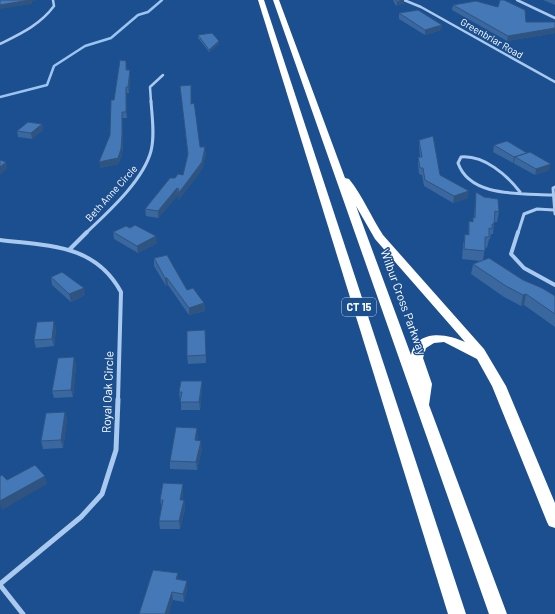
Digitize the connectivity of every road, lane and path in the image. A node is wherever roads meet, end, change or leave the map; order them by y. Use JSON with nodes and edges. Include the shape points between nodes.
{"nodes":[{"id":1,"x":53,"y":0,"type":"edge"},
{"id":2,"x":261,"y":0,"type":"edge"},
{"id":3,"x":276,"y":0,"type":"edge"},
{"id":4,"x":404,"y":0,"type":"edge"},
{"id":5,"x":517,"y":0,"type":"edge"},
{"id":6,"x":555,"y":18,"type":"edge"},
{"id":7,"x":0,"y":44,"type":"edge"},
{"id":8,"x":163,"y":75,"type":"dead end"},
{"id":9,"x":555,"y":82,"type":"edge"},
{"id":10,"x":339,"y":173,"type":"junction"},
{"id":11,"x":555,"y":187,"type":"edge"},
{"id":12,"x":520,"y":192,"type":"junction"},
{"id":13,"x":552,"y":195,"type":"junction"},
{"id":14,"x":554,"y":212,"type":"edge"},
{"id":15,"x":0,"y":240,"type":"edge"},
{"id":16,"x":70,"y":249,"type":"junction"},
{"id":17,"x":555,"y":285,"type":"edge"},
{"id":18,"x":480,"y":356,"type":"junction"},
{"id":19,"x":423,"y":406,"type":"junction"},
{"id":20,"x":555,"y":522,"type":"edge"},
{"id":21,"x":0,"y":584,"type":"edge"},
{"id":22,"x":23,"y":614,"type":"edge"},
{"id":23,"x":457,"y":614,"type":"edge"},
{"id":24,"x":498,"y":614,"type":"edge"}],
"edges":[{"from":1,"to":7,"type":"street","via":[[54,6],[48,16]]},
{"from":2,"to":23,"type":"highway","number":"CT 15"},
{"from":3,"to":10,"type":"highway","name":"Wilbur Cross Parkway","number":"CT 15"},
{"from":4,"to":9,"type":"street","name":"Greenbriar Road"},
{"from":5,"to":6,"type":"street"},
{"from":8,"to":16,"type":"street","name":"Beth Anne Circle","via":[[150,87],[152,140],[148,161],[132,184]]},
{"from":10,"to":18,"type":"highway","via":[[353,189],[365,216],[379,238],[474,344]]},
{"from":10,"to":19,"type":"highway","name":"Wilbur Cross Parkway","number":"CT 15"},
{"from":11,"to":13,"type":"street"},
{"from":12,"to":12,"type":"street","via":[[510,179],[471,157],[461,157],[458,163],[463,175],[483,188],[499,192]]},
{"from":12,"to":13,"type":"street"},
{"from":13,"to":14,"type":"street"},
{"from":14,"to":17,"type":"street","via":[[537,209],[524,214],[511,254],[524,268]]},
{"from":15,"to":16,"type":"street","name":"Royal Oak Circle"},
{"from":16,"to":21,"type":"street","name":"Royal Oak Circle","via":[[99,263],[113,276],[121,292],[116,450],[102,494],[82,517]]},
{"from":18,"to":19,"type":"highway","via":[[450,339],[439,338],[424,343],[418,350],[417,357],[425,383]]},
{"from":18,"to":20,"type":"highway","via":[[498,386]]},
{"from":19,"to":24,"type":"highway","name":"Wilbur Cross Parkway","number":"CT 15"},
{"from":21,"to":22,"type":"street"}]}
